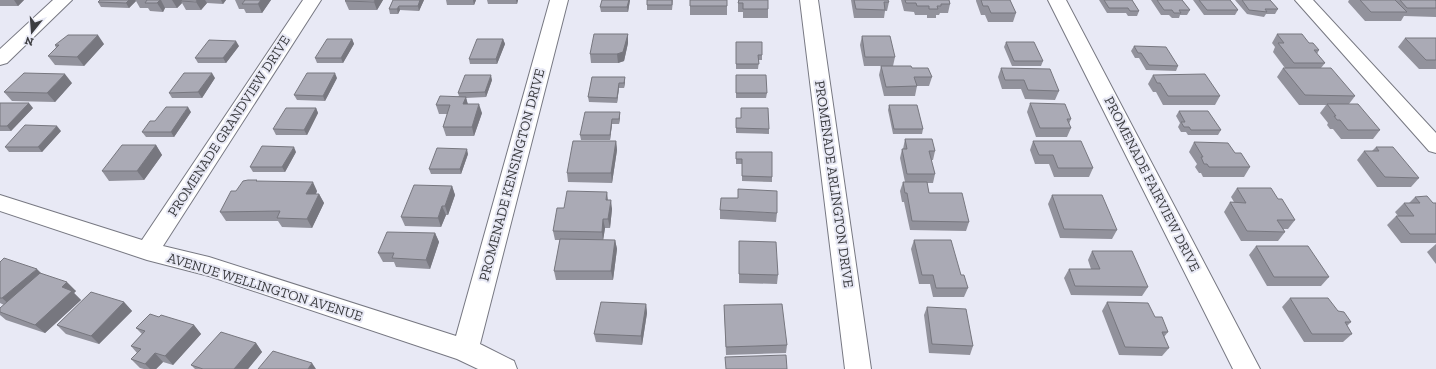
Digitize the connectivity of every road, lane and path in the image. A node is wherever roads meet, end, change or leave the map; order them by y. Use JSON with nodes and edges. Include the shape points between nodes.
{"nodes":[{"id":1,"x":62,"y":0,"type":"edge"},
{"id":2,"x":312,"y":0,"type":"edge"},
{"id":3,"x":558,"y":0,"type":"edge"},
{"id":4,"x":809,"y":0,"type":"edge"},
{"id":5,"x":1057,"y":0,"type":"edge"},
{"id":6,"x":1304,"y":0,"type":"edge"},
{"id":7,"x":0,"y":59,"type":"edge"},
{"id":8,"x":1436,"y":146,"type":"edge"},
{"id":9,"x":0,"y":203,"type":"edge"},
{"id":10,"x":147,"y":251,"type":"junction"},
{"id":11,"x":465,"y":350,"type":"junction"},
{"id":12,"x":504,"y":369,"type":"edge"},
{"id":13,"x":858,"y":369,"type":"edge"},
{"id":14,"x":1247,"y":369,"type":"edge"}],
"edges":[{"from":1,"to":7,"type":"street"},
{"from":2,"to":10,"type":"street","name":"PROMENADE GRANDVIEW DRIVE"},
{"from":3,"to":11,"type":"street","name":"PROMENADE KENSINGTON DRIVE"},
{"from":4,"to":13,"type":"street","name":"PROMENADE ARLINGTON DRIVE"},
{"from":5,"to":14,"type":"street","name":"PROMENADE FAIRVIEW DRIVE"},
{"from":6,"to":8,"type":"street"},
{"from":9,"to":10,"type":"street","name":"AVENUE WELLINGTON AVENUE"},
{"from":10,"to":11,"type":"street","name":"AVENUE WELLINGTON AVENUE","via":[[209,267]]},
{"from":11,"to":12,"type":"street","name":"AVENUE WELLINGTON AVENUE"}]}
